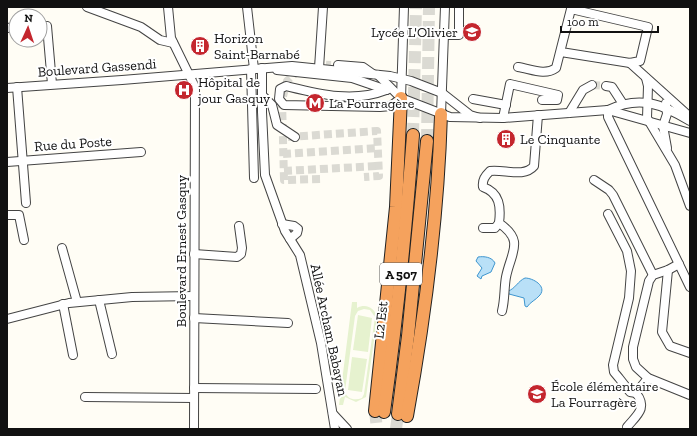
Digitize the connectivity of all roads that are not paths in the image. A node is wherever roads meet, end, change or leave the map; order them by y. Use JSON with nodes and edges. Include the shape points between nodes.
{"nodes":[{"id":1,"x":87,"y":7,"type":"edge"},
{"id":2,"x":168,"y":7,"type":"edge"},
{"id":3,"x":247,"y":7,"type":"edge"},
{"id":4,"x":323,"y":7,"type":"edge"},
{"id":5,"x":400,"y":7,"type":"edge"},
{"id":6,"x":404,"y":7,"type":"edge"},
{"id":7,"x":445,"y":7,"type":"edge"},
{"id":8,"x":450,"y":7,"type":"edge"},
{"id":9,"x":459,"y":7,"type":"edge"},
{"id":10,"x":572,"y":8,"type":"edge"},
{"id":11,"x":447,"y":35,"type":"junction"},
{"id":12,"x":48,"y":38,"type":"edge"},
{"id":13,"x":173,"y":43,"type":"junction"},
{"id":14,"x":561,"y":52,"type":"junction"},
{"id":15,"x":404,"y":60,"type":"junction"},
{"id":16,"x":640,"y":61,"type":"junction"},
{"id":17,"x":630,"y":63,"type":"junction"},
{"id":18,"x":331,"y":65,"type":"tunnel mouth"},
{"id":19,"x":518,"y":67,"type":"dead end"},
{"id":20,"x":256,"y":68,"type":"junction"},
{"id":21,"x":319,"y":68,"type":"junction"},
{"id":22,"x":189,"y":74,"type":"junction"},
{"id":23,"x":376,"y":75,"type":"junction"},
{"id":24,"x":645,"y":76,"type":"junction"},
{"id":25,"x":402,"y":78,"type":"junction"},
{"id":26,"x":52,"y":84,"type":"junction"},
{"id":27,"x":592,"y":85,"type":"dead end"},
{"id":28,"x":606,"y":86,"type":"tunnel mouth"},
{"id":29,"x":17,"y":87,"type":"junction"},
{"id":30,"x":7,"y":88,"type":"edge"},
{"id":31,"x":386,"y":90,"type":"junction"},
{"id":32,"x":442,"y":93,"type":"junction"},
{"id":33,"x":666,"y":95,"type":"junction"},
{"id":34,"x":262,"y":96,"type":"junction"},
{"id":35,"x":402,"y":98,"type":"junction"},
{"id":36,"x":473,"y":99,"type":"dead end"},
{"id":37,"x":542,"y":100,"type":"dead end"},
{"id":38,"x":647,"y":102,"type":"junction"},
{"id":39,"x":623,"y":104,"type":"junction"},
{"id":40,"x":506,"y":105,"type":"junction"},
{"id":41,"x":667,"y":108,"type":"junction"},
{"id":42,"x":608,"y":110,"type":"junction"},
{"id":43,"x":569,"y":113,"type":"junction"},
{"id":44,"x":441,"y":114,"type":"junction"},
{"id":45,"x":538,"y":115,"type":"junction"},
{"id":46,"x":690,"y":117,"type":"edge"},
{"id":47,"x":480,"y":118,"type":"junction"},
{"id":48,"x":503,"y":118,"type":"junction"},
{"id":49,"x":690,"y":121,"type":"edge"},
{"id":50,"x":649,"y":122,"type":"junction"},
{"id":51,"x":663,"y":126,"type":"junction"},
{"id":52,"x":690,"y":133,"type":"edge"},
{"id":53,"x":414,"y":135,"type":"tunnel mouth"},
{"id":54,"x":295,"y":137,"type":"tunnel mouth"},
{"id":55,"x":427,"y":141,"type":"tunnel mouth"},
{"id":56,"x":667,"y":151,"type":"junction"},
{"id":57,"x":141,"y":152,"type":"dead end"},
{"id":58,"x":23,"y":161,"type":"junction"},
{"id":59,"x":7,"y":162,"type":"edge"},
{"id":60,"x":254,"y":178,"type":"dead end"},
{"id":61,"x":594,"y":180,"type":"dead end"},
{"id":62,"x":26,"y":203,"type":"dead end"},
{"id":63,"x":690,"y":206,"type":"edge"},
{"id":64,"x":608,"y":214,"type":"dead end"},
{"id":65,"x":7,"y":215,"type":"edge"},
{"id":66,"x":499,"y":222,"type":"junction"},
{"id":67,"x":282,"y":224,"type":"junction"},
{"id":68,"x":239,"y":226,"type":"dead end"},
{"id":69,"x":482,"y":228,"type":"dead end"},
{"id":70,"x":290,"y":239,"type":"junction"},
{"id":71,"x":24,"y":240,"type":"dead end"},
{"id":72,"x":62,"y":248,"type":"dead end"},
{"id":73,"x":194,"y":254,"type":"junction"},
{"id":74,"x":679,"y":264,"type":"junction"},
{"id":75,"x":668,"y":270,"type":"junction"},
{"id":76,"x":653,"y":275,"type":"junction"},
{"id":77,"x":690,"y":287,"type":"edge"},
{"id":78,"x":194,"y":296,"type":"junction"},
{"id":79,"x":99,"y":300,"type":"junction"},
{"id":80,"x":77,"y":302,"type":"junction"},
{"id":81,"x":63,"y":304,"type":"junction"},
{"id":82,"x":502,"y":311,"type":"dead end"},
{"id":83,"x":194,"y":318,"type":"junction"},
{"id":84,"x":7,"y":319,"type":"edge"},
{"id":85,"x":288,"y":323,"type":"dead end"},
{"id":86,"x":690,"y":353,"type":"edge"},
{"id":87,"x":112,"y":354,"type":"dead end"},
{"id":88,"x":73,"y":355,"type":"dead end"},
{"id":89,"x":648,"y":378,"type":"junction"},
{"id":90,"x":194,"y":388,"type":"junction"},
{"id":91,"x":316,"y":389,"type":"dead end"},
{"id":92,"x":636,"y":393,"type":"junction"},
{"id":93,"x":690,"y":395,"type":"edge"},
{"id":94,"x":85,"y":397,"type":"dead end"},
{"id":95,"x":194,"y":398,"type":"junction"},
{"id":96,"x":333,"y":413,"type":"junction"},
{"id":97,"x":627,"y":428,"type":"dead end"},
{"id":98,"x":194,"y":429,"type":"edge"},
{"id":99,"x":335,"y":429,"type":"edge"},
{"id":100,"x":347,"y":429,"type":"edge"}],
"edges":[{"from":1,"to":13,"type":"street","via":[[141,27],[160,40]]},
{"from":2,"to":13,"type":"street","name":"Boulevard Ernest Gasquy","via":[[169,30]]},
{"from":3,"to":20,"type":"street"},
{"from":4,"to":21,"type":"street"},
{"from":5,"to":15,"type":"street","via":[[400,52]]},
{"from":6,"to":15,"type":"street"},
{"from":7,"to":11,"type":"street"},
{"from":8,"to":11,"type":"street"},
{"from":9,"to":11,"type":"street","via":[[459,35]]},
{"from":10,"to":14,"type":"street"},
{"from":10,"to":16,"type":"street","via":[[648,27]]},
{"from":11,"to":32,"type":"street"},
{"from":12,"to":26,"type":"street"},
{"from":13,"to":22,"type":"street","name":"Boulevard Ernest Gasquy"},
{"from":14,"to":17,"type":"street"},
{"from":14,"to":19,"type":"street","via":[[556,68],[551,72]]},
{"from":15,"to":25,"type":"street"},
{"from":16,"to":17,"type":"street"},
{"from":16,"to":24,"type":"street"},
{"from":17,"to":24,"type":"street"},
{"from":18,"to":23,"type":"street","via":[[363,67]]},
{"from":20,"to":21,"type":"street","via":[[279,65]]},
{"from":20,"to":22,"type":"street","name":"Boulevard Gassendi"},
{"from":20,"to":31,"type":"street","via":[[352,78]]},
{"from":20,"to":34,"type":"street","name":"Allée Archam Babayan"},
{"from":20,"to":60,"type":"street"},
{"from":21,"to":23,"type":"street"},
{"from":22,"to":26,"type":"street","name":"Boulevard Gassendi"},
{"from":22,"to":73,"type":"street","name":"Boulevard Ernest Gasquy","via":[[195,87]]},
{"from":23,"to":25,"type":"street"},
{"from":23,"to":35,"type":"street"},
{"from":24,"to":33,"type":"street"},
{"from":24,"to":38,"type":"street","via":[[648,86]]},
{"from":25,"to":32,"type":"street"},
{"from":25,"to":35,"type":"street"},
{"from":26,"to":29,"type":"street","name":"Boulevard Gassendi"},
{"from":27,"to":43,"type":"street","via":[[583,90]]},
{"from":28,"to":39,"type":"street","via":[[612,87]]},
{"from":29,"to":30,"type":"street","name":"Boulevard Gassendi"},
{"from":29,"to":58,"type":"street"},
{"from":31,"to":35,"type":"street"},
{"from":31,"to":35,"type":"street","via":[[366,97],[343,97],[286,86],[280,89],[279,100],[284,105],[380,107],[390,106]]},
{"from":32,"to":44,"type":"street"},
{"from":32,"to":47,"type":"street","via":[[470,115]]},
{"from":33,"to":41,"type":"street"},
{"from":33,"to":46,"type":"street"},
{"from":34,"to":54,"type":"street","via":[[272,105],[278,125]]},
{"from":34,"to":67,"type":"street","name":"Allée Archam Babayan","via":[[265,175]]},
{"from":35,"to":44,"type":"street"},
{"from":35,"to":53,"type":"highway","name":"L2 Est","number":"A 507","via":[[380,411],[399,296]]},
{"from":36,"to":40,"type":"street"},
{"from":37,"to":40,"type":"street","via":[[557,100],[558,95],[510,84]]},
{"from":38,"to":39,"type":"street"},
{"from":38,"to":41,"type":"street"},
{"from":38,"to":50,"type":"street","via":[[646,113]]},
{"from":39,"to":42,"type":"street"},
{"from":40,"to":48,"type":"street"},
{"from":41,"to":49,"type":"street"},
{"from":41,"to":51,"type":"street"},
{"from":42,"to":43,"type":"street"},
{"from":42,"to":50,"type":"street"},
{"from":42,"to":74,"type":"street","via":[[608,117]]},
{"from":43,"to":45,"type":"street"},
{"from":44,"to":47,"type":"street","via":[[450,117]]},
{"from":44,"to":55,"type":"highway","name":"L2 Est","number":"A 507","via":[[435,203],[415,369],[402,415]]},
{"from":45,"to":48,"type":"street"},
{"from":45,"to":66,"type":"street","via":[[534,166],[523,172],[490,171],[484,178],[483,187],[490,190],[500,202]]},
{"from":47,"to":48,"type":"street"},
{"from":50,"to":51,"type":"street"},
{"from":50,"to":56,"type":"street"},
{"from":51,"to":52,"type":"street"},
{"from":51,"to":56,"type":"street"},
{"from":56,"to":63,"type":"street"},
{"from":57,"to":58,"type":"street","name":"Rue du Poste"},
{"from":58,"to":59,"type":"street","name":"Rue du Poste"},
{"from":58,"to":62,"type":"street"},
{"from":61,"to":76,"type":"street","via":[[613,195]]},
{"from":64,"to":92,"type":"street","via":[[627,251],[631,271],[629,298],[613,365],[614,372],[630,392]]},
{"from":65,"to":71,"type":"street","via":[[19,215]]},
{"from":66,"to":69,"type":"street","via":[[495,228]]},
{"from":66,"to":82,"type":"street","via":[[510,230],[515,245],[506,280],[506,296]]},
{"from":67,"to":70,"type":"street","name":"Allée Archam Babayan"},
{"from":67,"to":70,"type":"street","via":[[298,229]]},
{"from":68,"to":73,"type":"street","via":[[242,248],[241,254],[237,257]]},
{"from":70,"to":96,"type":"street","name":"Allée Archam Babayan","via":[[300,255],[321,344]]},
{"from":72,"to":80,"type":"street"},
{"from":73,"to":78,"type":"street","name":"Boulevard Ernest Gasquy"},
{"from":74,"to":75,"type":"street"},
{"from":74,"to":77,"type":"street"},
{"from":75,"to":76,"type":"street"},
{"from":75,"to":86,"type":"street","via":[[662,332],[670,346]]},
{"from":76,"to":89,"type":"street","via":[[632,352],[636,367]]},
{"from":78,"to":79,"type":"street","via":[[132,296]]},
{"from":78,"to":83,"type":"street","name":"Boulevard Ernest Gasquy"},
{"from":79,"to":80,"type":"street"},
{"from":79,"to":87,"type":"street"},
{"from":80,"to":81,"type":"street"},
{"from":81,"to":84,"type":"street"},
{"from":81,"to":88,"type":"street"},
{"from":83,"to":85,"type":"street"},
{"from":83,"to":90,"type":"street","name":"Boulevard Ernest Gasquy"},
{"from":89,"to":92,"type":"street"},
{"from":89,"to":93,"type":"street"},
{"from":90,"to":91,"type":"street"},
{"from":90,"to":95,"type":"street","name":"Boulevard Ernest Gasquy"},
{"from":92,"to":97,"type":"street","via":[[642,402],[642,408]]},
{"from":94,"to":95,"type":"street"},
{"from":95,"to":98,"type":"street","name":"Boulevard Ernest Gasquy"},
{"from":96,"to":99,"type":"street","name":"Allée Archam Babayan"},
{"from":96,"to":100,"type":"street"}]}
